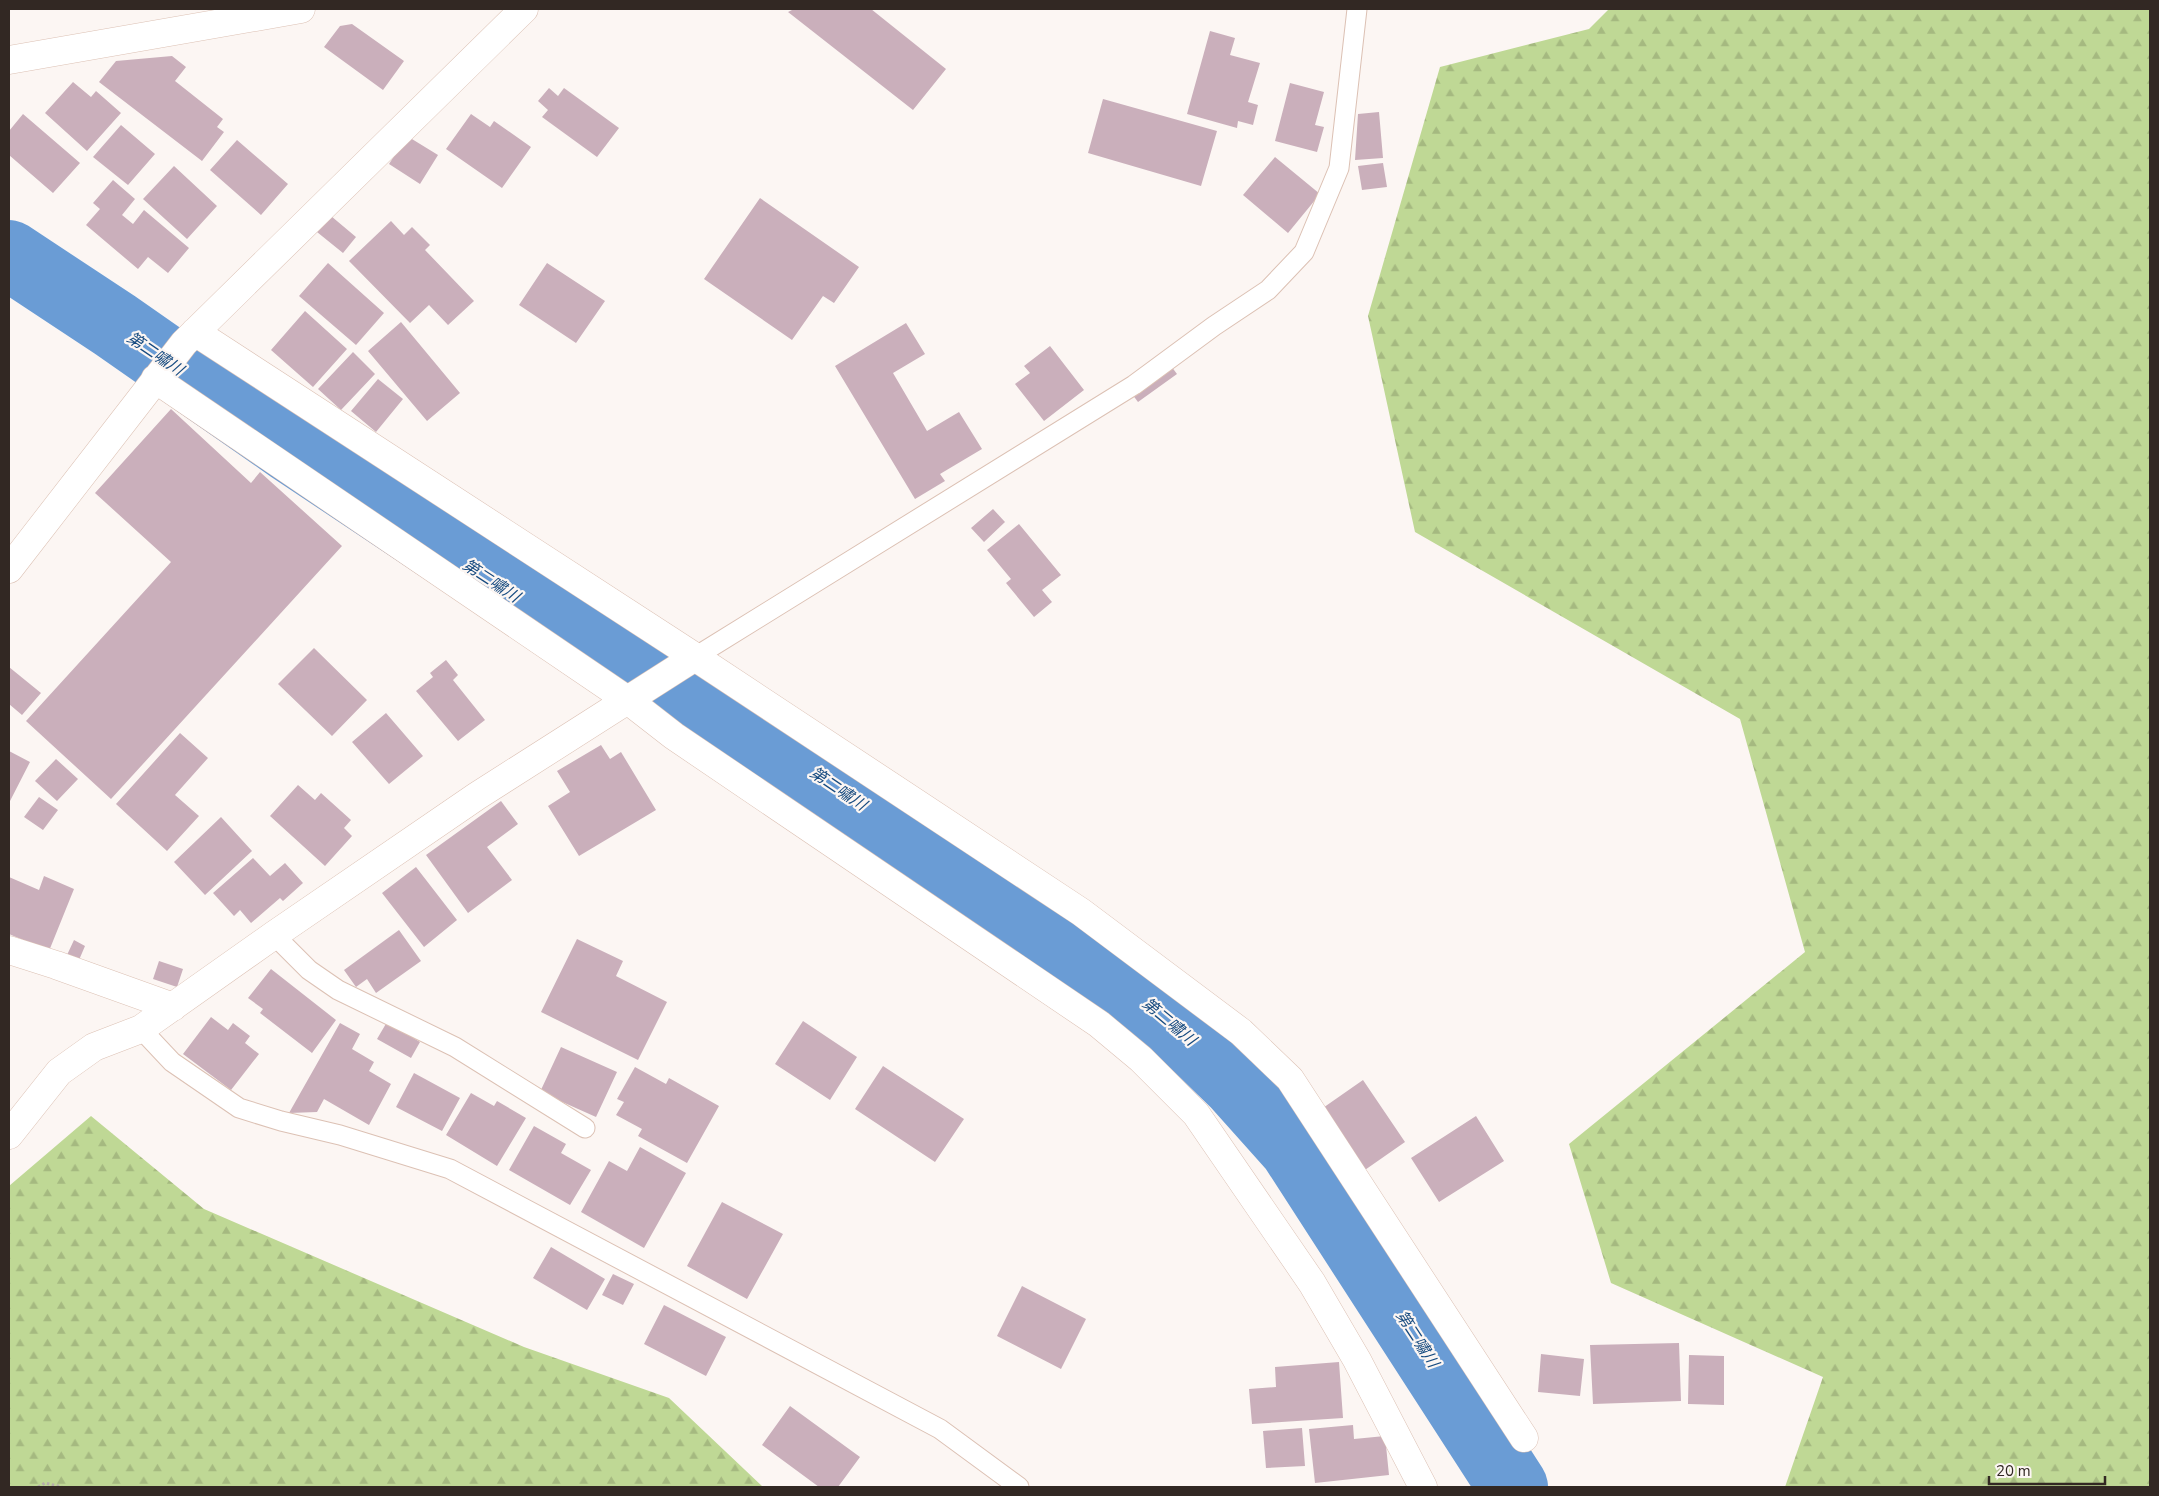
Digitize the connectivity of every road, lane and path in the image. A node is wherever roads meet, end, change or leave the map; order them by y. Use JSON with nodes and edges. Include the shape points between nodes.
{"nodes":[{"id":1,"x":301,"y":9,"type":"edge"},
{"id":2,"x":524,"y":9,"type":"edge"},
{"id":3,"x":1357,"y":9,"type":"edge"},
{"id":4,"x":9,"y":60,"type":"edge"},
{"id":5,"x":190,"y":338,"type":"junction"},
{"id":6,"x":156,"y":379,"type":"junction"},
{"id":7,"x":12,"y":557,"type":"edge"},
{"id":8,"x":687,"y":662,"type":"junction"},
{"id":9,"x":633,"y":698,"type":"junction"},
{"id":10,"x":274,"y":935,"type":"junction"},
{"id":11,"x":9,"y":950,"type":"edge"},
{"id":12,"x":173,"y":1007,"type":"junction"},
{"id":13,"x":141,"y":1029,"type":"junction"},
{"id":14,"x":585,"y":1128,"type":"dead end"},
{"id":15,"x":9,"y":1135,"type":"edge"},
{"id":16,"x":1524,"y":1438,"type":"dead end"},
{"id":17,"x":38,"y":1487,"type":"edge"},
{"id":18,"x":62,"y":1487,"type":"edge"},
{"id":19,"x":1019,"y":1487,"type":"edge"},
{"id":20,"x":1423,"y":1487,"type":"edge"}],
"edges":[{"from":1,"to":4,"type":"street"},
{"from":2,"to":5,"type":"street"},
{"from":3,"to":8,"type":"lane","via":[[1339,168],[1304,252],[1268,290],[1134,386]]},
{"from":5,"to":6,"type":"street"},
{"from":5,"to":8,"type":"street"},
{"from":6,"to":7,"type":"street"},
{"from":6,"to":9,"type":"street"},
{"from":8,"to":9,"type":"street"},
{"from":8,"to":16,"type":"street","via":[[1081,912],[1241,1032],[1290,1079]]},
{"from":9,"to":10,"type":"street","via":[[477,796]]},
{"from":9,"to":20,"type":"street","via":[[682,741],[1099,1024],[1141,1059],[1196,1114],[1312,1283],[1357,1360]]},
{"from":10,"to":12,"type":"street"},
{"from":10,"to":14,"type":"lane","via":[[309,970],[338,990],[455,1047]]},
{"from":11,"to":12,"type":"street"},
{"from":12,"to":13,"type":"street"},
{"from":13,"to":15,"type":"street","via":[[94,1047],[59,1072]]},
{"from":13,"to":19,"type":"lane","via":[[172,1062],[238,1108],[450,1169],[940,1429]]},
{"from":17,"to":18,"type":"path","via":[[45,1483]]}]}
